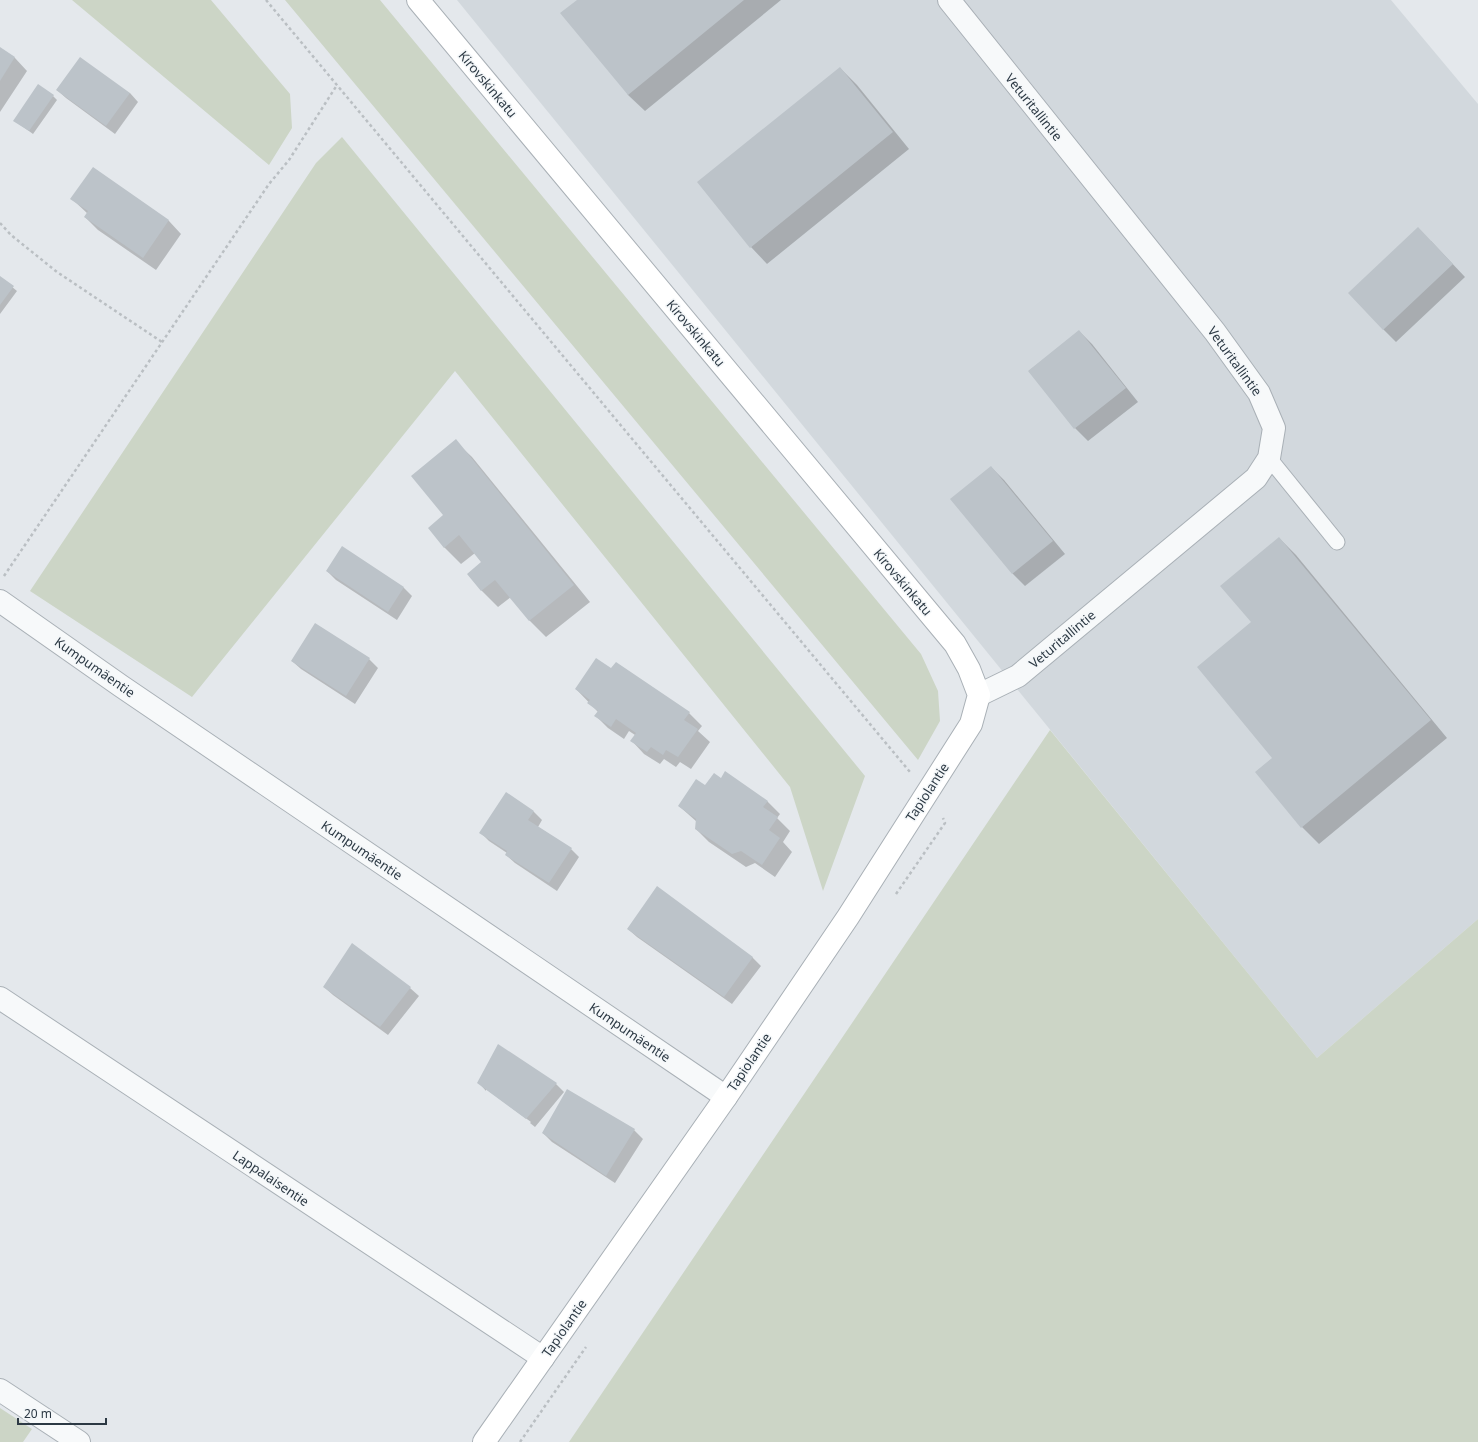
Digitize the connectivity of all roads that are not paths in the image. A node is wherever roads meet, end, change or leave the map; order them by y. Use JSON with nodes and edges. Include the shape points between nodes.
{"nodes":[{"id":1,"x":418,"y":0,"type":"edge"},
{"id":2,"x":949,"y":0,"type":"edge"},
{"id":3,"x":1269,"y":458,"type":"junction"},
{"id":4,"x":1337,"y":542,"type":"dead end"},
{"id":5,"x":0,"y":601,"type":"edge"},
{"id":6,"x":979,"y":695,"type":"junction"},
{"id":7,"x":0,"y":998,"type":"edge"},
{"id":8,"x":726,"y":1097,"type":"junction"},
{"id":9,"x":543,"y":1358,"type":"junction"},
{"id":10,"x":0,"y":1390,"type":"edge"},
{"id":11,"x":79,"y":1442,"type":"edge"},
{"id":12,"x":484,"y":1442,"type":"edge"}],
"edges":[{"from":1,"to":6,"type":"street","name":"Kirovskinkatu","via":[[950,637],[969,669]]},
{"from":2,"to":3,"type":"street","name":"Veturitallintie","via":[[1214,332],[1259,393],[1274,428]]},
{"from":3,"to":4,"type":"lane"},
{"from":3,"to":6,"type":"street","name":"Veturitallintie","via":[[1256,478],[1018,676]]},
{"from":5,"to":8,"type":"street","name":"Kumpumäentie"},
{"from":6,"to":8,"type":"street","name":"Tapiolantie","via":[[971,724],[848,917]]},
{"from":7,"to":9,"type":"street","name":"Lappalaisentie"},
{"from":8,"to":9,"type":"street","name":"Tapiolantie"},
{"from":9,"to":12,"type":"street","name":"Tapiolantie"},
{"from":10,"to":11,"type":"street"}]}
